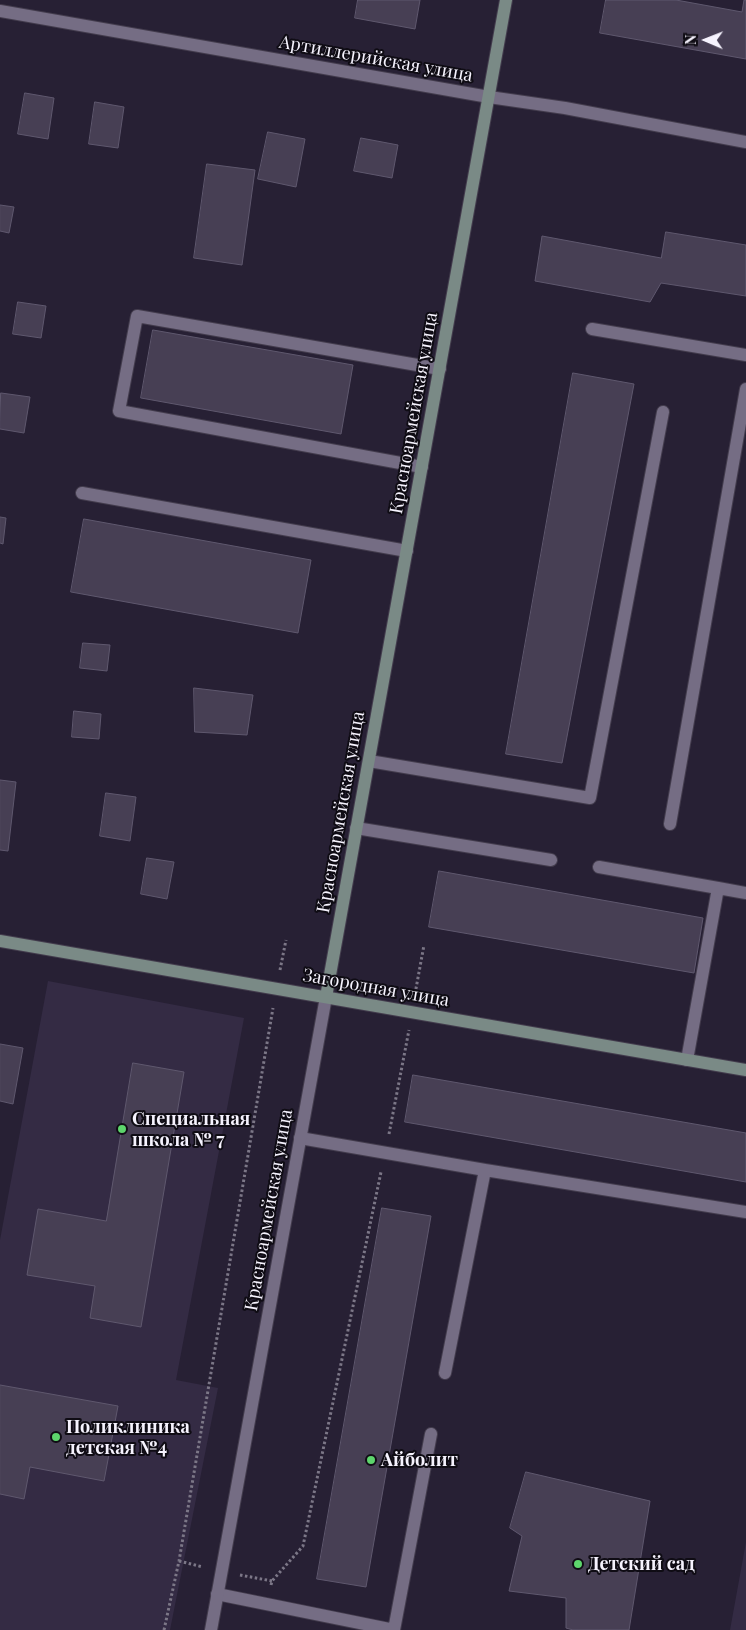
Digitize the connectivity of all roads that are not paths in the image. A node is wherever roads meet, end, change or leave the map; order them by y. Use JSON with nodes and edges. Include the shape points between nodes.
{"nodes":[{"id":1,"x":506,"y":0,"type":"edge"},
{"id":2,"x":0,"y":12,"type":"edge"},
{"id":3,"x":489,"y":97,"type":"junction"},
{"id":4,"x":746,"y":142,"type":"edge"},
{"id":5,"x":592,"y":330,"type":"dead end"},
{"id":6,"x":746,"y":355,"type":"edge"},
{"id":7,"x":440,"y":369,"type":"junction"},
{"id":8,"x":746,"y":389,"type":"edge"},
{"id":9,"x":663,"y":412,"type":"dead end"},
{"id":10,"x":422,"y":467,"type":"junction"},
{"id":11,"x":82,"y":493,"type":"dead end"},
{"id":12,"x":407,"y":551,"type":"junction"},
{"id":13,"x":368,"y":761,"type":"junction"},
{"id":14,"x":670,"y":824,"type":"dead end"},
{"id":15,"x":356,"y":828,"type":"junction"},
{"id":16,"x":551,"y":860,"type":"dead end"},
{"id":17,"x":599,"y":867,"type":"dead end"},
{"id":18,"x":718,"y":888,"type":"junction"},
{"id":19,"x":746,"y":893,"type":"edge"},
{"id":20,"x":0,"y":941,"type":"edge"},
{"id":21,"x":326,"y":997,"type":"junction"},
{"id":22,"x":687,"y":1060,"type":"junction"},
{"id":23,"x":746,"y":1070,"type":"edge"},
{"id":24,"x":300,"y":1138,"type":"junction"},
{"id":25,"x":486,"y":1170,"type":"junction"},
{"id":26,"x":746,"y":1212,"type":"edge"},
{"id":27,"x":445,"y":1373,"type":"dead end"},
{"id":28,"x":431,"y":1434,"type":"dead end"},
{"id":29,"x":218,"y":1594,"type":"junction"},
{"id":30,"x":211,"y":1630,"type":"edge"},
{"id":31,"x":394,"y":1630,"type":"edge"}],
"edges":[{"from":1,"to":3,"type":"main road","name":"Красноармейская улица"},
{"from":2,"to":3,"type":"street","name":"Артиллерийская улица"},
{"from":3,"to":4,"type":"street","name":"Артиллерийская улица"},
{"from":3,"to":7,"type":"main road","name":"Красноармейская улица"},
{"from":5,"to":6,"type":"street"},
{"from":7,"to":10,"type":"main road","name":"Красноармейская улица"},
{"from":7,"to":10,"type":"street","via":[[137,316],[119,411]]},
{"from":8,"to":14,"type":"street"},
{"from":9,"to":13,"type":"street","via":[[590,798]]},
{"from":10,"to":12,"type":"main road","name":"Красноармейская улица"},
{"from":11,"to":12,"type":"street"},
{"from":12,"to":13,"type":"main road","name":"Красноармейская улица"},
{"from":13,"to":15,"type":"main road","name":"Красноармейская улица"},
{"from":15,"to":16,"type":"street"},
{"from":15,"to":21,"type":"main road","name":"Красноармейская улица"},
{"from":17,"to":18,"type":"street"},
{"from":18,"to":19,"type":"street"},
{"from":18,"to":22,"type":"street"},
{"from":20,"to":21,"type":"main road","name":"Загородная улица"},
{"from":21,"to":22,"type":"main road","name":"Загородная улица"},
{"from":21,"to":24,"type":"street","name":"Красноармейская улица"},
{"from":22,"to":23,"type":"main road","name":"Загородная улица"},
{"from":24,"to":25,"type":"street"},
{"from":24,"to":29,"type":"street","name":"Красноармейская улица"},
{"from":25,"to":26,"type":"street"},
{"from":25,"to":27,"type":"street"},
{"from":28,"to":31,"type":"street"},
{"from":29,"to":30,"type":"street","name":"Красноармейская улица"},
{"from":29,"to":31,"type":"street"}]}
